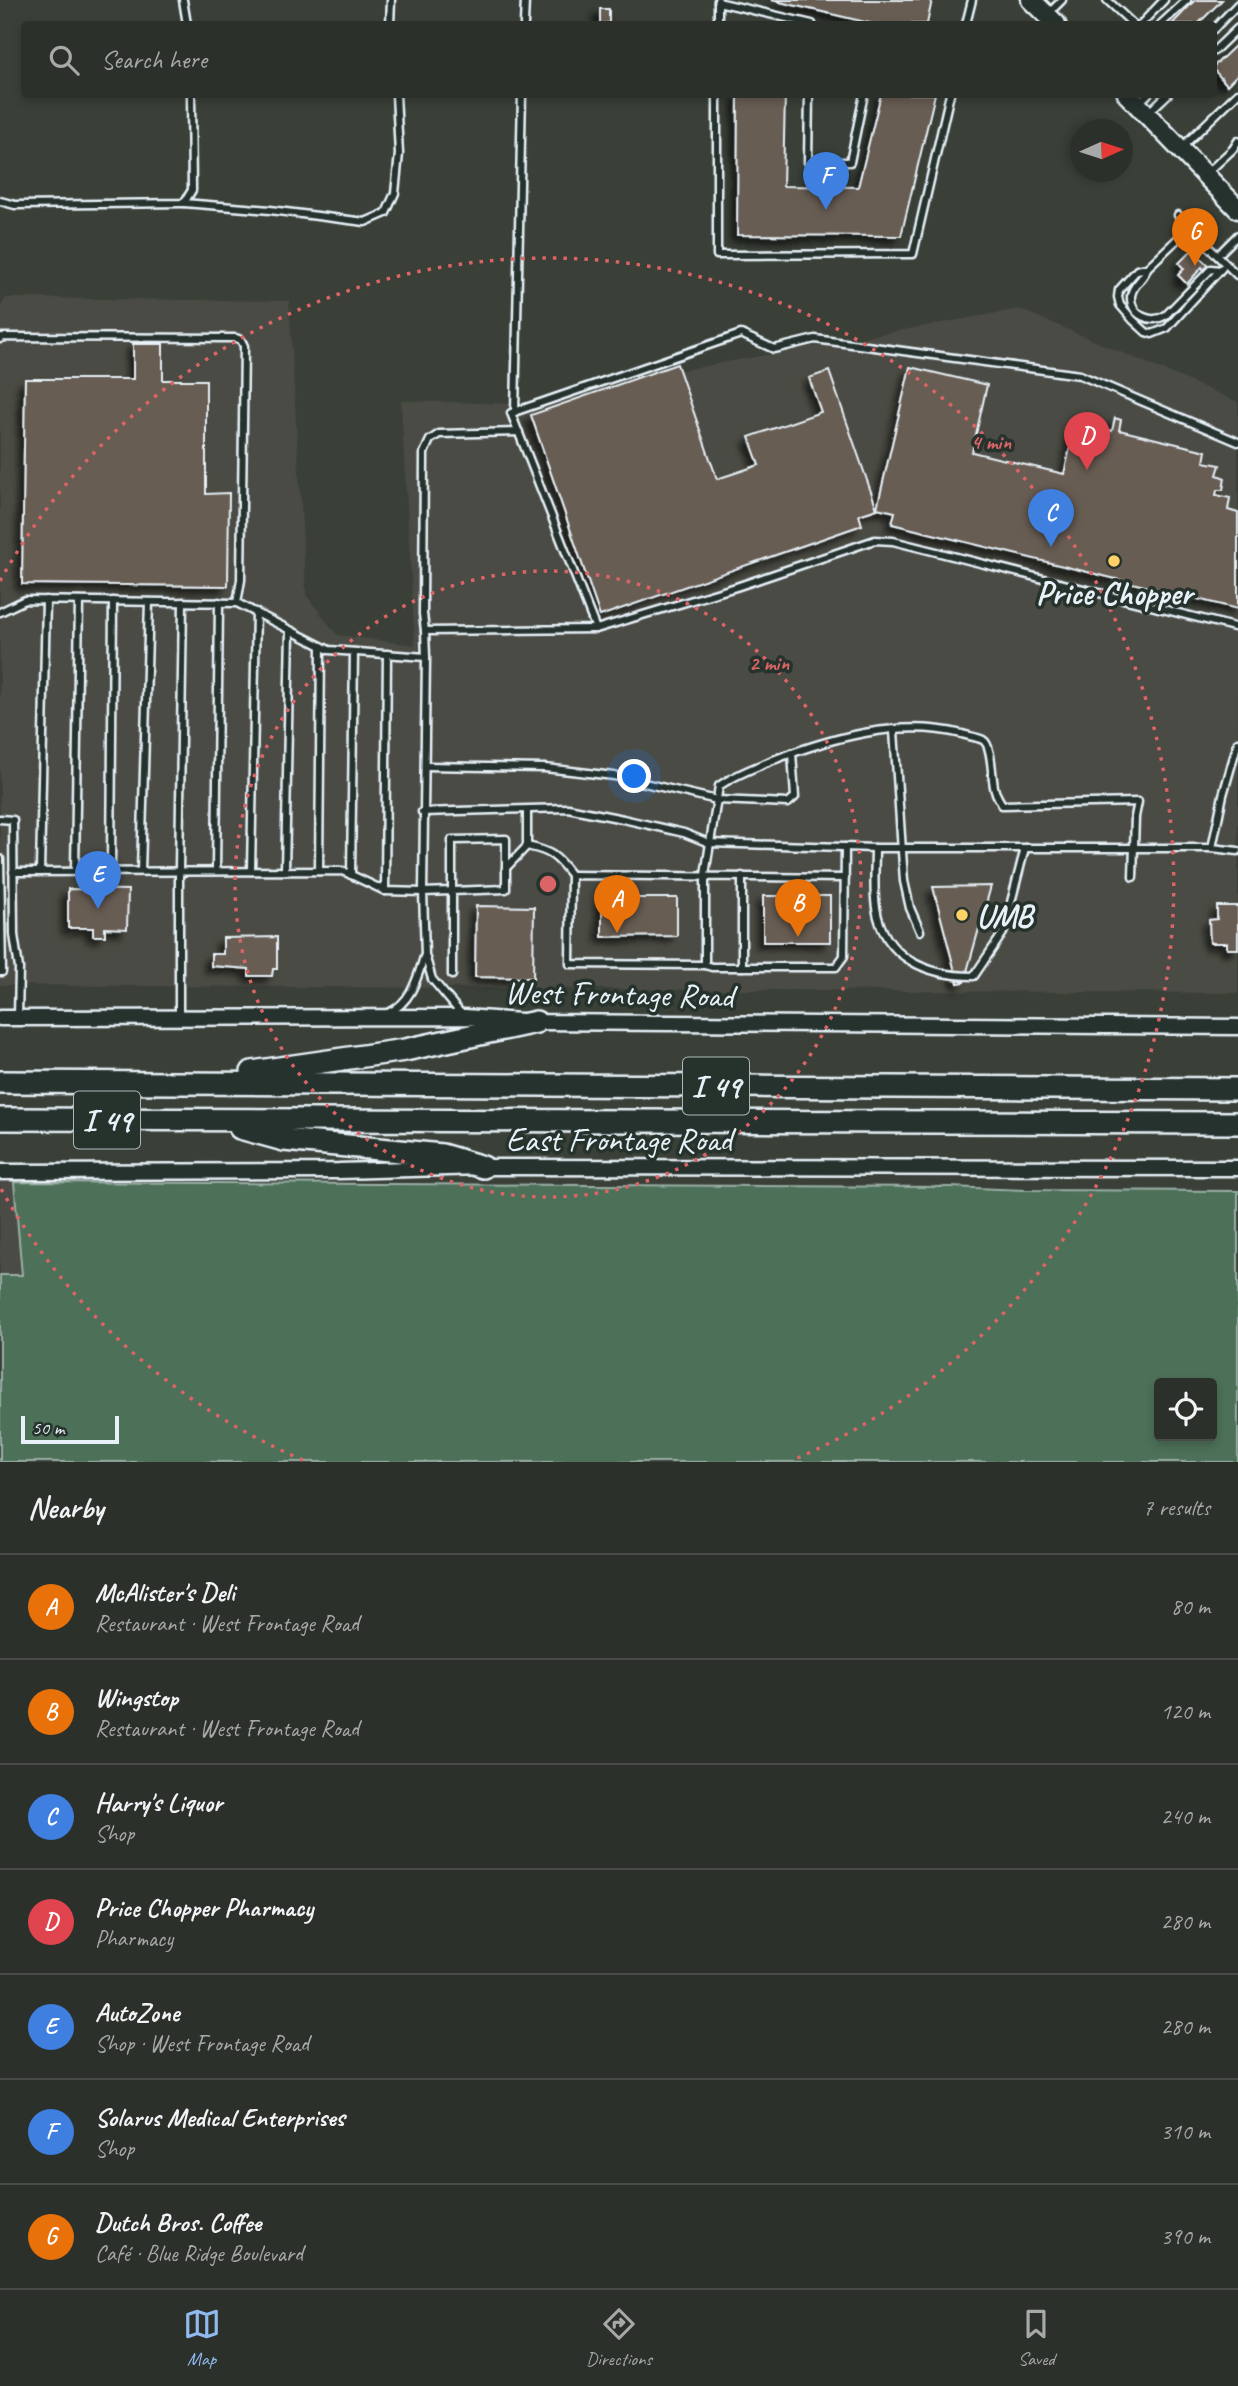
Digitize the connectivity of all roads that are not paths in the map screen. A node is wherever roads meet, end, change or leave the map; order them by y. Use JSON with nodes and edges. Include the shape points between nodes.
{"nodes":[{"id":1,"x":184,"y":0,"type":"edge"},
{"id":2,"x":391,"y":0,"type":"edge"},
{"id":3,"x":525,"y":0,"type":"edge"},
{"id":4,"x":972,"y":0,"type":"edge"},
{"id":5,"x":1031,"y":0,"type":"edge"},
{"id":6,"x":1062,"y":0,"type":"edge"},
{"id":7,"x":1164,"y":0,"type":"edge"},
{"id":8,"x":1186,"y":0,"type":"edge"},
{"id":9,"x":718,"y":1,"type":"edge"},
{"id":10,"x":1110,"y":1,"type":"edge"},
{"id":11,"x":1238,"y":4,"type":"edge"},
{"id":12,"x":1051,"y":20,"type":"edge"},
{"id":13,"x":187,"y":21,"type":"edge"},
{"id":14,"x":390,"y":21,"type":"edge"},
{"id":15,"x":524,"y":21,"type":"edge"},
{"id":16,"x":718,"y":21,"type":"edge"},
{"id":17,"x":799,"y":21,"type":"edge"},
{"id":18,"x":967,"y":21,"type":"edge"},
{"id":19,"x":1130,"y":21,"type":"edge"},
{"id":20,"x":1144,"y":21,"type":"edge"},
{"id":21,"x":1164,"y":21,"type":"edge"},
{"id":22,"x":1217,"y":25,"type":"edge"},
{"id":23,"x":1238,"y":28,"type":"edge"},
{"id":24,"x":1217,"y":47,"type":"edge"},
{"id":25,"x":1238,"y":93,"type":"edge"},
{"id":26,"x":191,"y":98,"type":"edge"},
{"id":27,"x":396,"y":98,"type":"edge"},
{"id":28,"x":522,"y":98,"type":"edge"},
{"id":29,"x":717,"y":98,"type":"edge"},
{"id":30,"x":809,"y":98,"type":"edge"},
{"id":31,"x":863,"y":98,"type":"edge"},
{"id":32,"x":949,"y":98,"type":"edge"},
{"id":33,"x":1140,"y":102,"type":"edge"},
{"id":34,"x":1238,"y":141,"type":"edge"},
{"id":35,"x":1179,"y":150,"type":"junction"},
{"id":36,"x":1204,"y":175,"type":"junction"},
{"id":37,"x":0,"y":201,"type":"edge"},
{"id":38,"x":184,"y":203,"type":"junction"},
{"id":39,"x":1238,"y":209,"type":"edge"},
{"id":40,"x":1178,"y":215,"type":"dead end"},
{"id":41,"x":1189,"y":228,"type":"junction"},
{"id":42,"x":1238,"y":235,"type":"edge"},
{"id":43,"x":1218,"y":255,"type":"junction"},
{"id":44,"x":1226,"y":264,"type":"junction"},
{"id":45,"x":1147,"y":268,"type":"junction"},
{"id":46,"x":1220,"y":270,"type":"junction"},
{"id":47,"x":1237,"y":275,"type":"edge"},
{"id":48,"x":0,"y":339,"type":"edge"},
{"id":49,"x":515,"y":412,"type":"junction"},
{"id":50,"x":519,"y":432,"type":"junction"},
{"id":51,"x":1238,"y":442,"type":"edge"},
{"id":52,"x":46,"y":600,"type":"junction"},
{"id":53,"x":79,"y":601,"type":"junction"},
{"id":54,"x":113,"y":601,"type":"junction"},
{"id":55,"x":149,"y":601,"type":"junction"},
{"id":56,"x":183,"y":602,"type":"junction"},
{"id":57,"x":219,"y":602,"type":"junction"},
{"id":58,"x":237,"y":603,"type":"junction"},
{"id":59,"x":0,"y":612,"type":"edge"},
{"id":60,"x":256,"y":612,"type":"junction"},
{"id":61,"x":1238,"y":628,"type":"edge"},
{"id":62,"x":596,"y":629,"type":"junction"},
{"id":63,"x":290,"y":630,"type":"junction"},
{"id":64,"x":425,"y":631,"type":"junction"},
{"id":65,"x":321,"y":646,"type":"junction"},
{"id":66,"x":354,"y":652,"type":"junction"},
{"id":67,"x":387,"y":654,"type":"junction"},
{"id":68,"x":426,"y":657,"type":"junction"},
{"id":69,"x":894,"y":731,"type":"junction"},
{"id":70,"x":1238,"y":742,"type":"edge"},
{"id":71,"x":792,"y":753,"type":"junction"},
{"id":72,"x":425,"y":766,"type":"junction"},
{"id":73,"x":717,"y":800,"type":"junction"},
{"id":74,"x":527,"y":811,"type":"junction"},
{"id":75,"x":422,"y":812,"type":"junction"},
{"id":76,"x":0,"y":819,"type":"edge"},
{"id":77,"x":709,"y":843,"type":"junction"},
{"id":78,"x":527,"y":846,"type":"junction"},
{"id":79,"x":845,"y":847,"type":"junction"},
{"id":80,"x":875,"y":848,"type":"junction"},
{"id":81,"x":903,"y":848,"type":"junction"},
{"id":82,"x":1025,"y":848,"type":"junction"},
{"id":83,"x":1133,"y":848,"type":"junction"},
{"id":84,"x":1212,"y":848,"type":"junction"},
{"id":85,"x":1238,"y":850,"type":"edge"},
{"id":86,"x":0,"y":859,"type":"edge"},
{"id":87,"x":506,"y":868,"type":"junction"},
{"id":88,"x":179,"y":871,"type":"junction"},
{"id":89,"x":216,"y":871,"type":"junction"},
{"id":90,"x":251,"y":871,"type":"junction"},
{"id":91,"x":285,"y":871,"type":"junction"},
{"id":92,"x":319,"y":871,"type":"junction"},
{"id":93,"x":13,"y":872,"type":"junction"},
{"id":94,"x":40,"y":872,"type":"junction"},
{"id":95,"x":75,"y":872,"type":"junction"},
{"id":96,"x":111,"y":872,"type":"junction"},
{"id":97,"x":141,"y":872,"type":"junction"},
{"id":98,"x":351,"y":874,"type":"junction"},
{"id":99,"x":571,"y":875,"type":"junction"},
{"id":100,"x":705,"y":875,"type":"junction"},
{"id":101,"x":742,"y":876,"type":"junction"},
{"id":102,"x":1133,"y":877,"type":"dead end"},
{"id":103,"x":845,"y":878,"type":"junction"},
{"id":104,"x":385,"y":891,"type":"junction"},
{"id":105,"x":451,"y":891,"type":"junction"},
{"id":106,"x":423,"y":892,"type":"junction"},
{"id":107,"x":1,"y":896,"type":"edge"},
{"id":108,"x":920,"y":931,"type":"dead end"},
{"id":109,"x":425,"y":955,"type":"junction"},
{"id":110,"x":705,"y":965,"type":"junction"},
{"id":111,"x":742,"y":967,"type":"junction"},
{"id":112,"x":18,"y":971,"type":"junction"},
{"id":113,"x":1,"y":972,"type":"edge"},
{"id":114,"x":452,"y":975,"type":"dead end"},
{"id":115,"x":179,"y":1017,"type":"junction"},
{"id":116,"x":465,"y":1017,"type":"junction"},
{"id":117,"x":0,"y":1018,"type":"edge"},
{"id":118,"x":18,"y":1018,"type":"junction"},
{"id":119,"x":375,"y":1018,"type":"junction"},
{"id":120,"x":536,"y":1022,"type":"junction"},
{"id":121,"x":1238,"y":1027,"type":"edge"},
{"id":122,"x":0,"y":1082,"type":"edge"},
{"id":123,"x":195,"y":1082,"type":"junction"},
{"id":124,"x":1238,"y":1089,"type":"edge"},
{"id":125,"x":0,"y":1119,"type":"edge"},
{"id":126,"x":215,"y":1120,"type":"junction"},
{"id":127,"x":1238,"y":1123,"type":"edge"},
{"id":128,"x":483,"y":1167,"type":"junction"},
{"id":129,"x":1238,"y":1168,"type":"edge"},
{"id":130,"x":0,"y":1171,"type":"edge"}],
"edges":[{"from":1,"to":13,"type":"lane"},
{"from":2,"to":14,"type":"lane"},
{"from":3,"to":15,"type":"lane"},
{"from":4,"to":18,"type":"lane"},
{"from":5,"to":12,"type":"main road"},
{"from":6,"to":12,"type":"lane"},
{"from":7,"to":20,"type":"lane"},
{"from":8,"to":21,"type":"lane"},
{"from":9,"to":16,"type":"lane"},
{"from":9,"to":17,"type":"lane"},
{"from":10,"to":19,"type":"lane"},
{"from":11,"to":22,"type":"lane"},
{"from":23,"to":24,"type":"lane"},
{"from":25,"to":35,"type":"lane"},
{"from":26,"to":38,"type":"lane","via":[[192,190]]},
{"from":27,"to":38,"type":"lane","via":[[399,154],[395,193],[386,213],[365,222]]},
{"from":28,"to":49,"type":"lane"},
{"from":29,"to":32,"type":"lane","via":[[716,255],[913,254]]},
{"from":30,"to":31,"type":"lane","via":[[807,162],[850,162]]},
{"from":33,"to":35,"type":"main road"},
{"from":34,"to":36,"type":"lane"},
{"from":35,"to":36,"type":"main road"},
{"from":36,"to":39,"type":"main road"},
{"from":37,"to":38,"type":"lane","via":[[15,205]]},
{"from":40,"to":41,"type":"lane"},
{"from":41,"to":43,"type":"lane"},
{"from":41,"to":45,"type":"lane"},
{"from":42,"to":43,"type":"lane"},
{"from":43,"to":44,"type":"lane"},
{"from":44,"to":46,"type":"lane"},
{"from":44,"to":47,"type":"lane"},
{"from":45,"to":46,"type":"lane","via":[[1130,298],[1140,315],[1150,320],[1166,315],[1211,269]]},
{"from":45,"to":46,"type":"lane","via":[[1137,270],[1118,297],[1133,320],[1152,334],[1167,328]]},
{"from":48,"to":58,"type":"lane","via":[[241,340],[241,580]]},
{"from":49,"to":50,"type":"lane","via":[[511,413]]},
{"from":49,"to":51,"type":"lane","via":[[741,334],[774,349],[815,339],[1080,375]]},
{"from":50,"to":62,"type":"lane"},
{"from":50,"to":64,"type":"lane","via":[[439,434],[430,440],[424,453]]},
{"from":52,"to":53,"type":"lane"},
{"from":52,"to":59,"type":"lane","via":[[25,600]]},
{"from":52,"to":94,"type":"lane"},
{"from":53,"to":54,"type":"lane"},
{"from":53,"to":95,"type":"lane"},
{"from":54,"to":55,"type":"lane"},
{"from":54,"to":96,"type":"lane"},
{"from":55,"to":56,"type":"lane"},
{"from":55,"to":97,"type":"lane"},
{"from":56,"to":57,"type":"lane"},
{"from":56,"to":88,"type":"lane"},
{"from":57,"to":58,"type":"lane"},
{"from":57,"to":89,"type":"lane"},
{"from":58,"to":60,"type":"lane"},
{"from":60,"to":63,"type":"lane"},
{"from":60,"to":90,"type":"lane"},
{"from":61,"to":62,"type":"lane","via":[[875,540]]},
{"from":62,"to":64,"type":"lane"},
{"from":63,"to":65,"type":"lane"},
{"from":63,"to":91,"type":"lane"},
{"from":64,"to":68,"type":"lane"},
{"from":65,"to":66,"type":"lane"},
{"from":65,"to":92,"type":"lane"},
{"from":66,"to":67,"type":"lane"},
{"from":66,"to":98,"type":"lane"},
{"from":67,"to":68,"type":"lane"},
{"from":67,"to":104,"type":"lane"},
{"from":68,"to":72,"type":"lane"},
{"from":69,"to":71,"type":"lane","via":[[827,740]]},
{"from":69,"to":81,"type":"lane"},
{"from":69,"to":83,"type":"lane","via":[[946,730],[983,740],[1002,805],[1138,802]]},
{"from":70,"to":84,"type":"lane"},
{"from":71,"to":73,"type":"lane","via":[[732,776],[719,786]]},
{"from":71,"to":73,"type":"lane","via":[[795,797],[788,803]]},
{"from":72,"to":73,"type":"lane","via":[[545,768],[614,776]]},
{"from":72,"to":75,"type":"lane"},
{"from":73,"to":77,"type":"lane"},
{"from":74,"to":75,"type":"lane"},
{"from":74,"to":77,"type":"lane","via":[[568,808]]},
{"from":74,"to":78,"type":"lane"},
{"from":75,"to":106,"type":"lane"},
{"from":76,"to":93,"type":"lane","via":[[13,820]]},
{"from":77,"to":79,"type":"lane"},
{"from":77,"to":100,"type":"lane"},
{"from":78,"to":87,"type":"lane"},
{"from":78,"to":99,"type":"lane","via":[[549,851]]},
{"from":79,"to":80,"type":"lane"},
{"from":79,"to":103,"type":"lane"},
{"from":80,"to":81,"type":"lane"},
{"from":80,"to":82,"type":"lane","via":[[876,906],[892,945],[908,961],[953,976],[974,976],[1003,933]]},
{"from":81,"to":82,"type":"lane"},
{"from":81,"to":108,"type":"lane","via":[[904,880]]},
{"from":82,"to":83,"type":"lane"},
{"from":83,"to":84,"type":"lane"},
{"from":83,"to":102,"type":"lane"},
{"from":84,"to":85,"type":"lane"},
{"from":86,"to":107,"type":"lane"},
{"from":87,"to":105,"type":"lane","via":[[506,889]]},
{"from":87,"to":105,"type":"lane","via":[[506,839],[452,840]]},
{"from":88,"to":89,"type":"lane"},
{"from":88,"to":97,"type":"lane"},
{"from":88,"to":115,"type":"lane"},
{"from":89,"to":90,"type":"lane"},
{"from":90,"to":91,"type":"lane"},
{"from":91,"to":92,"type":"lane"},
{"from":92,"to":98,"type":"lane"},
{"from":93,"to":94,"type":"lane"},
{"from":93,"to":112,"type":"lane"},
{"from":94,"to":95,"type":"lane"},
{"from":95,"to":96,"type":"lane"},
{"from":96,"to":97,"type":"lane"},
{"from":98,"to":104,"type":"lane"},
{"from":99,"to":100,"type":"lane"},
{"from":99,"to":110,"type":"lane","via":[[570,964]]},
{"from":100,"to":101,"type":"lane"},
{"from":100,"to":110,"type":"lane"},
{"from":101,"to":103,"type":"lane"},
{"from":101,"to":111,"type":"lane"},
{"from":103,"to":111,"type":"lane","via":[[844,956],[835,967]]},
{"from":104,"to":106,"type":"lane"},
{"from":105,"to":106,"type":"lane"},
{"from":105,"to":114,"type":"lane"},
{"from":106,"to":109,"type":"lane"},
{"from":107,"to":113,"type":"lane"},
{"from":109,"to":116,"type":"lane","via":[[432,979]]},
{"from":109,"to":119,"type":"lane","via":[[410,995],[395,1010]]},
{"from":110,"to":111,"type":"lane"},
{"from":112,"to":113,"type":"lane"},
{"from":112,"to":118,"type":"lane"},
{"from":115,"to":118,"type":"street","name":"West Frontage Road"},
{"from":115,"to":119,"type":"street","name":"West Frontage Road"},
{"from":116,"to":119,"type":"street","name":"West Frontage Road"},
{"from":116,"to":120,"type":"street","name":"West Frontage Road"},
{"from":117,"to":118,"type":"street","name":"West Frontage Road"},
{"from":120,"to":121,"type":"street","name":"West Frontage Road"},
{"from":120,"to":123,"type":"highway","via":[[405,1050]]},
{"from":122,"to":123,"type":"highway","number":"I 49"},
{"from":123,"to":124,"type":"highway","number":"I 49"},
{"from":125,"to":126,"type":"highway","number":"I 49"},
{"from":126,"to":127,"type":"highway","number":"I 49"},
{"from":126,"to":128,"type":"highway","via":[[284,1140],[443,1155]]},
{"from":128,"to":129,"type":"street","name":"East Frontage Road"},
{"from":128,"to":130,"type":"street","name":"East Frontage Road"}]}
